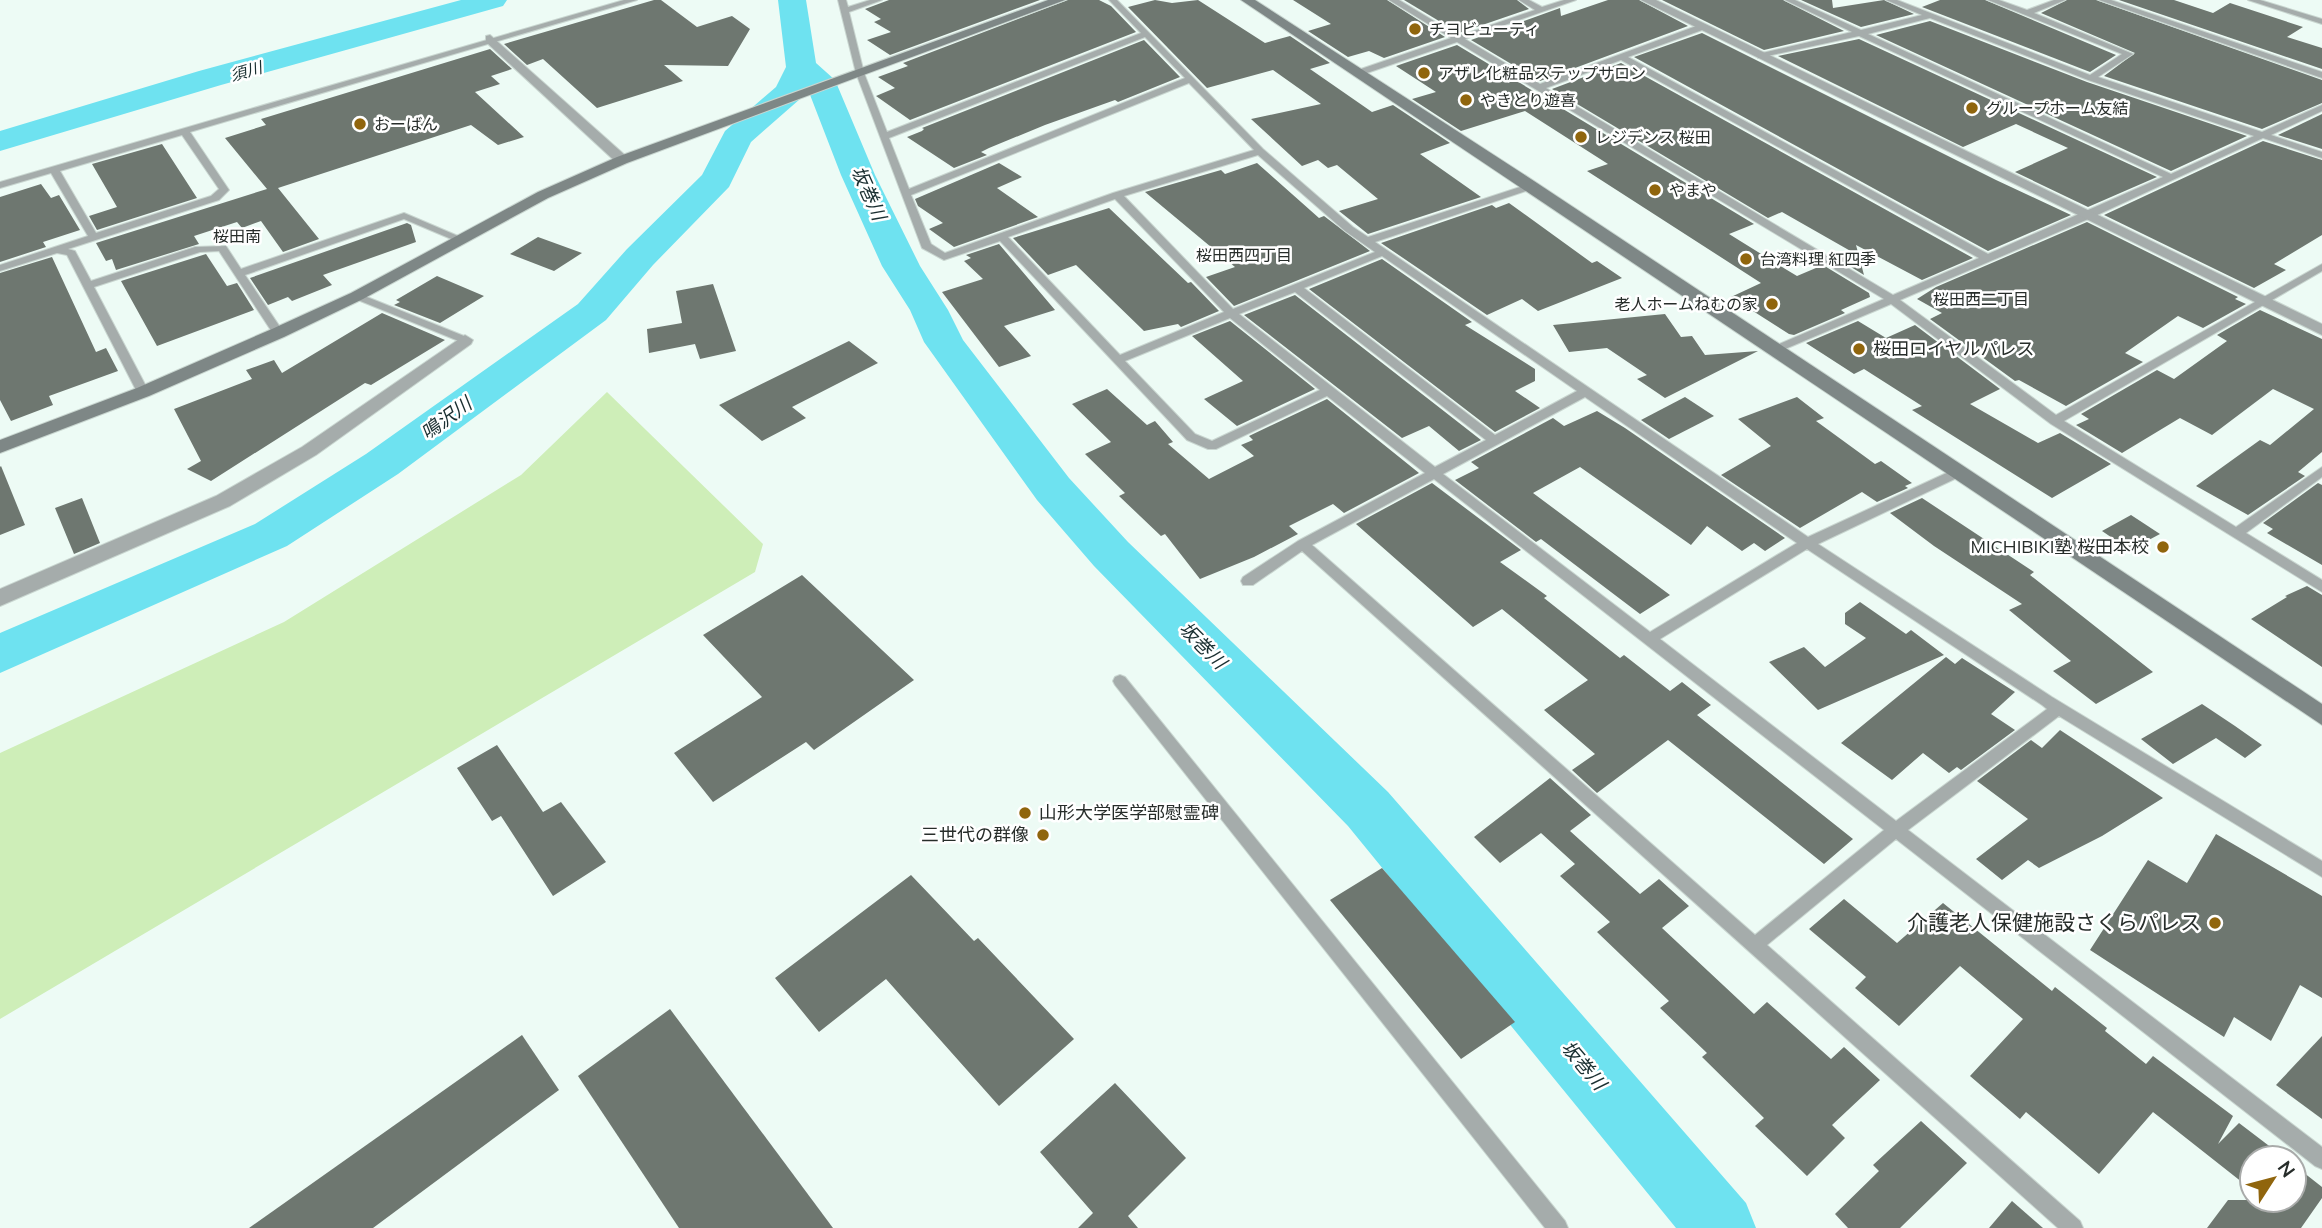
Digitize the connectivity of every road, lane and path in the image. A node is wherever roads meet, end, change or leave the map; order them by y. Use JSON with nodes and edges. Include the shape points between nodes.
{"nodes":[{"id":1,"x":633,"y":0,"type":"edge"},
{"id":2,"x":842,"y":0,"type":"edge"},
{"id":3,"x":877,"y":0,"type":"edge"},
{"id":4,"x":1059,"y":0,"type":"edge"},
{"id":5,"x":1113,"y":0,"type":"edge"},
{"id":6,"x":1247,"y":0,"type":"edge"},
{"id":7,"x":1392,"y":0,"type":"edge"},
{"id":8,"x":1523,"y":0,"type":"edge"},
{"id":9,"x":1572,"y":0,"type":"edge"},
{"id":10,"x":1647,"y":0,"type":"edge"},
{"id":11,"x":1788,"y":0,"type":"edge"},
{"id":12,"x":1890,"y":0,"type":"edge"},
{"id":13,"x":1992,"y":0,"type":"edge"},
{"id":14,"x":2061,"y":0,"type":"edge"},
{"id":15,"x":2104,"y":0,"type":"edge"},
{"id":16,"x":2252,"y":0,"type":"edge"},
{"id":17,"x":1541,"y":10,"type":"junction"},
{"id":18,"x":845,"y":11,"type":"junction"},
{"id":19,"x":2027,"y":13,"type":"junction"},
{"id":20,"x":1930,"y":16,"type":"junction"},
{"id":21,"x":2322,"y":22,"type":"edge"},
{"id":22,"x":1702,"y":27,"type":"junction"},
{"id":23,"x":1860,"y":33,"type":"junction"},
{"id":24,"x":1146,"y":34,"type":"junction"},
{"id":25,"x":1457,"y":38,"type":"junction"},
{"id":26,"x":490,"y":39,"type":"junction"},
{"id":27,"x":1762,"y":56,"type":"junction"},
{"id":28,"x":1623,"y":58,"type":"junction"},
{"id":29,"x":1361,"y":72,"type":"junction"},
{"id":30,"x":860,"y":73,"type":"junction"},
{"id":31,"x":2322,"y":75,"type":"edge"},
{"id":32,"x":2091,"y":78,"type":"junction"},
{"id":33,"x":1191,"y":79,"type":"junction"},
{"id":34,"x":1541,"y":88,"type":"junction"},
{"id":35,"x":2322,"y":108,"type":"edge"},
{"id":36,"x":184,"y":130,"type":"junction"},
{"id":37,"x":2261,"y":135,"type":"junction"},
{"id":38,"x":885,"y":136,"type":"junction"},
{"id":39,"x":1260,"y":151,"type":"junction"},
{"id":40,"x":2322,"y":155,"type":"edge"},
{"id":41,"x":622,"y":160,"type":"junction"},
{"id":42,"x":54,"y":169,"type":"junction"},
{"id":43,"x":2171,"y":177,"type":"junction"},
{"id":44,"x":0,"y":185,"type":"edge"},
{"id":45,"x":1531,"y":186,"type":"junction"},
{"id":46,"x":906,"y":194,"type":"junction"},
{"id":47,"x":1117,"y":195,"type":"junction"},
{"id":48,"x":2089,"y":215,"type":"junction"},
{"id":49,"x":1002,"y":237,"type":"junction"},
{"id":50,"x":94,"y":238,"type":"junction"},
{"id":51,"x":460,"y":239,"type":"junction"},
{"id":52,"x":1367,"y":241,"type":"junction"},
{"id":53,"x":56,"y":250,"type":"junction"},
{"id":54,"x":1383,"y":252,"type":"junction"},
{"id":55,"x":1987,"y":258,"type":"junction"},
{"id":56,"x":2322,"y":267,"type":"edge"},
{"id":57,"x":0,"y":268,"type":"edge"},
{"id":58,"x":240,"y":273,"type":"junction"},
{"id":59,"x":88,"y":286,"type":"junction"},
{"id":60,"x":1296,"y":287,"type":"junction"},
{"id":61,"x":357,"y":296,"type":"junction"},
{"id":62,"x":1892,"y":299,"type":"junction"},
{"id":63,"x":2263,"y":301,"type":"junction"},
{"id":64,"x":1231,"y":313,"type":"junction"},
{"id":65,"x":2322,"y":330,"type":"edge"},
{"id":66,"x":278,"y":333,"type":"junction"},
{"id":67,"x":465,"y":340,"type":"joint"},
{"id":68,"x":1774,"y":350,"type":"junction"},
{"id":69,"x":1117,"y":360,"type":"junction"},
{"id":70,"x":1328,"y":391,"type":"junction"},
{"id":71,"x":143,"y":392,"type":"junction"},
{"id":72,"x":1585,"y":392,"type":"junction"},
{"id":73,"x":2055,"y":421,"type":"junction"},
{"id":74,"x":1495,"y":441,"type":"junction"},
{"id":75,"x":0,"y":447,"type":"edge"},
{"id":76,"x":2322,"y":471,"type":"edge"},
{"id":77,"x":1436,"y":472,"type":"junction"},
{"id":78,"x":1958,"y":473,"type":"junction"},
{"id":79,"x":2236,"y":534,"type":"junction"},
{"id":80,"x":1808,"y":543,"type":"junction"},
{"id":81,"x":1303,"y":544,"type":"junction"},
{"id":82,"x":1248,"y":581,"type":"dead end"},
{"id":83,"x":2322,"y":587,"type":"edge"},
{"id":84,"x":0,"y":598,"type":"edge"},
{"id":85,"x":1651,"y":638,"type":"junction"},
{"id":86,"x":1120,"y":681,"type":"dead end"},
{"id":87,"x":2059,"y":708,"type":"junction"},
{"id":88,"x":2321,"y":715,"type":"edge"},
{"id":89,"x":1897,"y":829,"type":"junction"},
{"id":90,"x":2322,"y":870,"type":"edge"},
{"id":91,"x":1755,"y":945,"type":"junction"},
{"id":92,"x":2322,"y":1159,"type":"edge"},
{"id":93,"x":1558,"y":1228,"type":"edge"},
{"id":94,"x":2073,"y":1228,"type":"edge"}],
"edges":[{"from":1,"to":26,"type":"lane"},
{"from":2,"to":18,"type":"lane"},
{"from":3,"to":18,"type":"lane"},
{"from":4,"to":30,"type":"street"},
{"from":5,"to":24,"type":"lane"},
{"from":6,"to":29,"type":"street"},
{"from":7,"to":25,"type":"lane"},
{"from":8,"to":17,"type":"lane"},
{"from":9,"to":17,"type":"lane"},
{"from":10,"to":22,"type":"street"},
{"from":11,"to":23,"type":"lane"},
{"from":12,"to":20,"type":"lane"},
{"from":13,"to":19,"type":"lane"},
{"from":14,"to":19,"type":"lane"},
{"from":15,"to":31,"type":"lane"},
{"from":16,"to":21,"type":"lane"},
{"from":17,"to":25,"type":"lane"},
{"from":18,"to":30,"type":"lane"},
{"from":19,"to":32,"type":"lane","via":[[2129,54]]},
{"from":20,"to":23,"type":"lane"},
{"from":20,"to":32,"type":"lane"},
{"from":22,"to":27,"type":"street"},
{"from":22,"to":28,"type":"lane"},
{"from":23,"to":27,"type":"lane"},
{"from":23,"to":43,"type":"lane"},
{"from":24,"to":33,"type":"lane"},
{"from":24,"to":38,"type":"lane"},
{"from":25,"to":29,"type":"lane"},
{"from":25,"to":34,"type":"lane"},
{"from":26,"to":36,"type":"lane"},
{"from":26,"to":41,"type":"street"},
{"from":27,"to":48,"type":"street"},
{"from":28,"to":34,"type":"lane"},
{"from":28,"to":55,"type":"lane"},
{"from":29,"to":45,"type":"street"},
{"from":30,"to":38,"type":"lane"},
{"from":30,"to":41,"type":"street"},
{"from":32,"to":37,"type":"lane"},
{"from":33,"to":39,"type":"lane"},
{"from":33,"to":46,"type":"lane"},
{"from":34,"to":62,"type":"lane"},
{"from":35,"to":37,"type":"lane"},
{"from":36,"to":42,"type":"lane"},
{"from":36,"to":50,"type":"lane","via":[[224,190],[215,198]]},
{"from":37,"to":40,"type":"lane"},
{"from":37,"to":43,"type":"lane"},
{"from":38,"to":46,"type":"lane"},
{"from":39,"to":47,"type":"lane"},
{"from":39,"to":52,"type":"lane"},
{"from":41,"to":51,"type":"street"},
{"from":42,"to":44,"type":"lane"},
{"from":42,"to":50,"type":"lane"},
{"from":43,"to":48,"type":"lane"},
{"from":45,"to":52,"type":"lane"},
{"from":45,"to":68,"type":"street"},
{"from":46,"to":49,"type":"lane","via":[[926,246],[944,257]]},
{"from":47,"to":49,"type":"lane"},
{"from":47,"to":64,"type":"lane"},
{"from":48,"to":55,"type":"lane"},
{"from":48,"to":63,"type":"street"},
{"from":49,"to":69,"type":"lane"},
{"from":50,"to":53,"type":"lane"},
{"from":51,"to":58,"type":"lane","via":[[404,216]]},
{"from":51,"to":61,"type":"street"},
{"from":52,"to":54,"type":"lane"},
{"from":53,"to":57,"type":"lane"},
{"from":53,"to":59,"type":"lane","via":[[71,253]]},
{"from":54,"to":60,"type":"lane"},
{"from":54,"to":72,"type":"lane"},
{"from":55,"to":62,"type":"lane"},
{"from":56,"to":63,"type":"lane"},
{"from":58,"to":59,"type":"lane","via":[[222,248],[199,249]]},
{"from":58,"to":66,"type":"lane"},
{"from":59,"to":71,"type":"lane"},
{"from":60,"to":64,"type":"lane"},
{"from":60,"to":74,"type":"lane"},
{"from":61,"to":66,"type":"street"},
{"from":61,"to":67,"type":"lane"},
{"from":62,"to":68,"type":"lane"},
{"from":62,"to":73,"type":"lane"},
{"from":63,"to":65,"type":"street"},
{"from":63,"to":73,"type":"lane"},
{"from":64,"to":69,"type":"lane"},
{"from":64,"to":70,"type":"lane"},
{"from":66,"to":71,"type":"street"},
{"from":67,"to":84,"type":"street","via":[[309,451],[222,501]]},
{"from":68,"to":78,"type":"street"},
{"from":69,"to":70,"type":"lane","via":[[1191,437],[1212,446]]},
{"from":70,"to":77,"type":"lane"},
{"from":71,"to":75,"type":"street"},
{"from":72,"to":74,"type":"lane"},
{"from":72,"to":80,"type":"lane"},
{"from":73,"to":79,"type":"lane"},
{"from":74,"to":77,"type":"lane"},
{"from":76,"to":79,"type":"lane"},
{"from":77,"to":81,"type":"lane"},
{"from":77,"to":85,"type":"lane"},
{"from":78,"to":80,"type":"lane"},
{"from":78,"to":88,"type":"street"},
{"from":79,"to":83,"type":"lane"},
{"from":80,"to":85,"type":"lane"},
{"from":80,"to":87,"type":"lane"},
{"from":81,"to":82,"type":"lane"},
{"from":81,"to":91,"type":"lane"},
{"from":85,"to":89,"type":"lane"},
{"from":86,"to":93,"type":"lane"},
{"from":87,"to":89,"type":"lane"},
{"from":87,"to":90,"type":"lane"},
{"from":89,"to":91,"type":"lane"},
{"from":89,"to":92,"type":"lane"},
{"from":91,"to":94,"type":"lane"}]}
